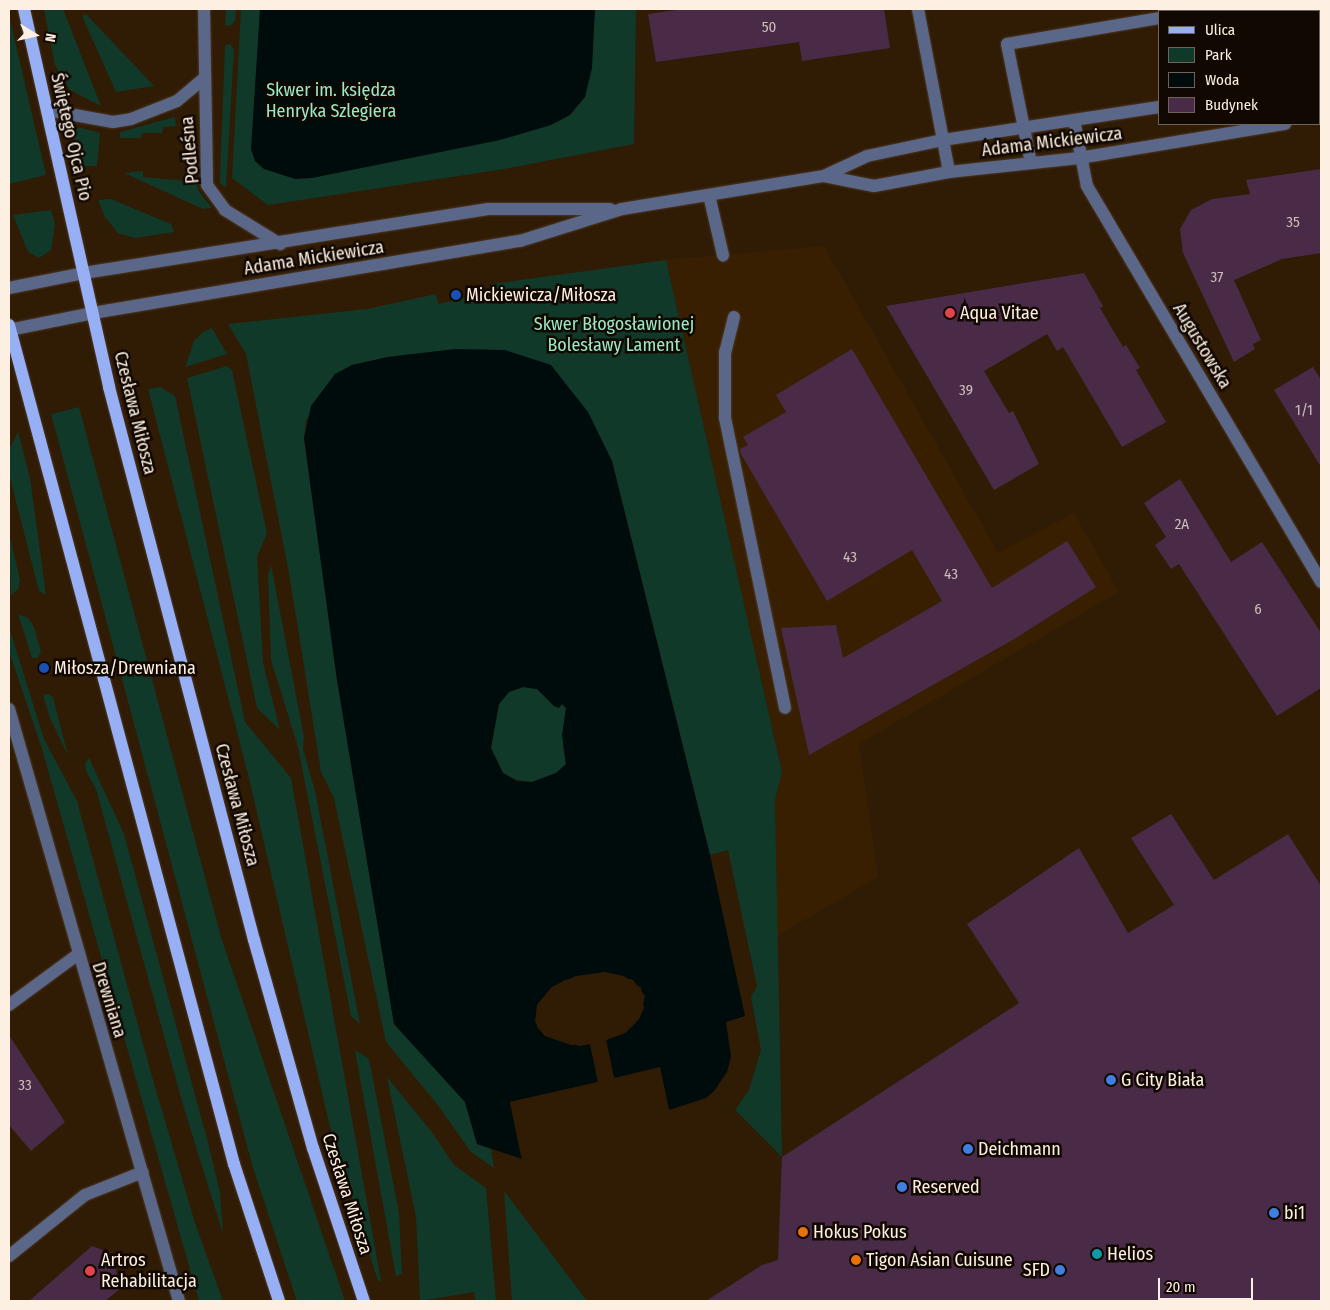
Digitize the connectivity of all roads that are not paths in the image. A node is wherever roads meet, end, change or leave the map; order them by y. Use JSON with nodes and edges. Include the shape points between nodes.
{"nodes":[{"id":1,"x":24,"y":9,"type":"edge"},
{"id":2,"x":204,"y":9,"type":"edge"},
{"id":3,"x":918,"y":9,"type":"edge"},
{"id":4,"x":1158,"y":18,"type":"edge"},
{"id":5,"x":202,"y":79,"type":"junction"},
{"id":6,"x":1158,"y":107,"type":"edge"},
{"id":7,"x":47,"y":110,"type":"junction"},
{"id":8,"x":1074,"y":120,"type":"junction"},
{"id":9,"x":1279,"y":125,"type":"edge"},
{"id":10,"x":1024,"y":128,"type":"junction"},
{"id":11,"x":944,"y":140,"type":"junction"},
{"id":12,"x":1079,"y":158,"type":"junction"},
{"id":13,"x":1031,"y":163,"type":"junction"},
{"id":14,"x":948,"y":172,"type":"junction"},
{"id":15,"x":824,"y":176,"type":"junction"},
{"id":16,"x":709,"y":195,"type":"junction"},
{"id":17,"x":622,"y":209,"type":"junction"},
{"id":18,"x":280,"y":244,"type":"junction"},
{"id":19,"x":723,"y":255,"type":"dead end"},
{"id":20,"x":84,"y":273,"type":"junction"},
{"id":21,"x":9,"y":288,"type":"edge"},
{"id":22,"x":93,"y":313,"type":"junction"},
{"id":23,"x":734,"y":317,"type":"dead end"},
{"id":24,"x":9,"y":328,"type":"edge"},
{"id":25,"x":1321,"y":582,"type":"edge"},
{"id":26,"x":9,"y":708,"type":"edge"},
{"id":27,"x":784,"y":708,"type":"dead end"},
{"id":28,"x":77,"y":955,"type":"junction"},
{"id":29,"x":9,"y":1005,"type":"edge"},
{"id":30,"x":143,"y":1172,"type":"junction"},
{"id":31,"x":9,"y":1256,"type":"edge"},
{"id":32,"x":179,"y":1301,"type":"edge"},
{"id":33,"x":280,"y":1301,"type":"edge"},
{"id":34,"x":364,"y":1301,"type":"edge"}],
"edges":[{"from":1,"to":7,"type":"main road","name":"Świętego Ojca Pio"},
{"from":2,"to":5,"type":"street","name":"Podleśna"},
{"from":3,"to":11,"type":"street"},
{"from":4,"to":10,"type":"street","via":[[1008,44]]},
{"from":5,"to":7,"type":"street","name":"Podleśna","via":[[177,102],[131,119],[113,122]]},
{"from":5,"to":18,"type":"street","name":"Podleśna","via":[[207,185],[225,210]]},
{"from":6,"to":8,"type":"street","name":"Adama Mickiewicza"},
{"from":7,"to":20,"type":"main road","name":"Świętego Ojca Pio"},
{"from":8,"to":10,"type":"street","name":"Adama Mickiewicza"},
{"from":8,"to":12,"type":"street","name":"Augustowska"},
{"from":9,"to":12,"type":"street","name":"Adama Mickiewicza"},
{"from":10,"to":11,"type":"street","name":"Adama Mickiewicza"},
{"from":10,"to":13,"type":"street"},
{"from":11,"to":14,"type":"street"},
{"from":11,"to":15,"type":"street","name":"Adama Mickiewicza","via":[[867,156]]},
{"from":12,"to":13,"type":"street","name":"Adama Mickiewicza"},
{"from":12,"to":25,"type":"street","name":"Augustowska","via":[[1087,186]]},
{"from":13,"to":14,"type":"street","name":"Adama Mickiewicza"},
{"from":14,"to":15,"type":"street","name":"Adama Mickiewicza","via":[[874,186]]},
{"from":15,"to":16,"type":"street","name":"Adama Mickiewicza"},
{"from":16,"to":17,"type":"street","name":"Adama Mickiewicza"},
{"from":16,"to":19,"type":"street"},
{"from":17,"to":18,"type":"street","name":"Adama Mickiewicza","via":[[488,209]]},
{"from":17,"to":22,"type":"street","name":"Adama Mickiewicza","via":[[520,241]]},
{"from":18,"to":20,"type":"street","name":"Adama Mickiewicza"},
{"from":20,"to":21,"type":"street","name":"Adama Mickiewicza"},
{"from":20,"to":22,"type":"main road","name":"Świętego Ojca Pio"},
{"from":22,"to":24,"type":"street","name":"Adama Mickiewicza"},
{"from":22,"to":34,"type":"main road","name":"Czesława Miłosza","via":[[115,412],[254,940],[313,1148]]},
{"from":23,"to":27,"type":"street","via":[[725,352],[725,418]]},
{"from":24,"to":33,"type":"main road","via":[[234,1164]]},
{"from":26,"to":28,"type":"street","name":"Drewniana"},
{"from":28,"to":29,"type":"street"},
{"from":28,"to":30,"type":"street","name":"Drewniana"},
{"from":30,"to":31,"type":"street","via":[[85,1195]]},
{"from":30,"to":32,"type":"street","name":"Drewniana"}]}
